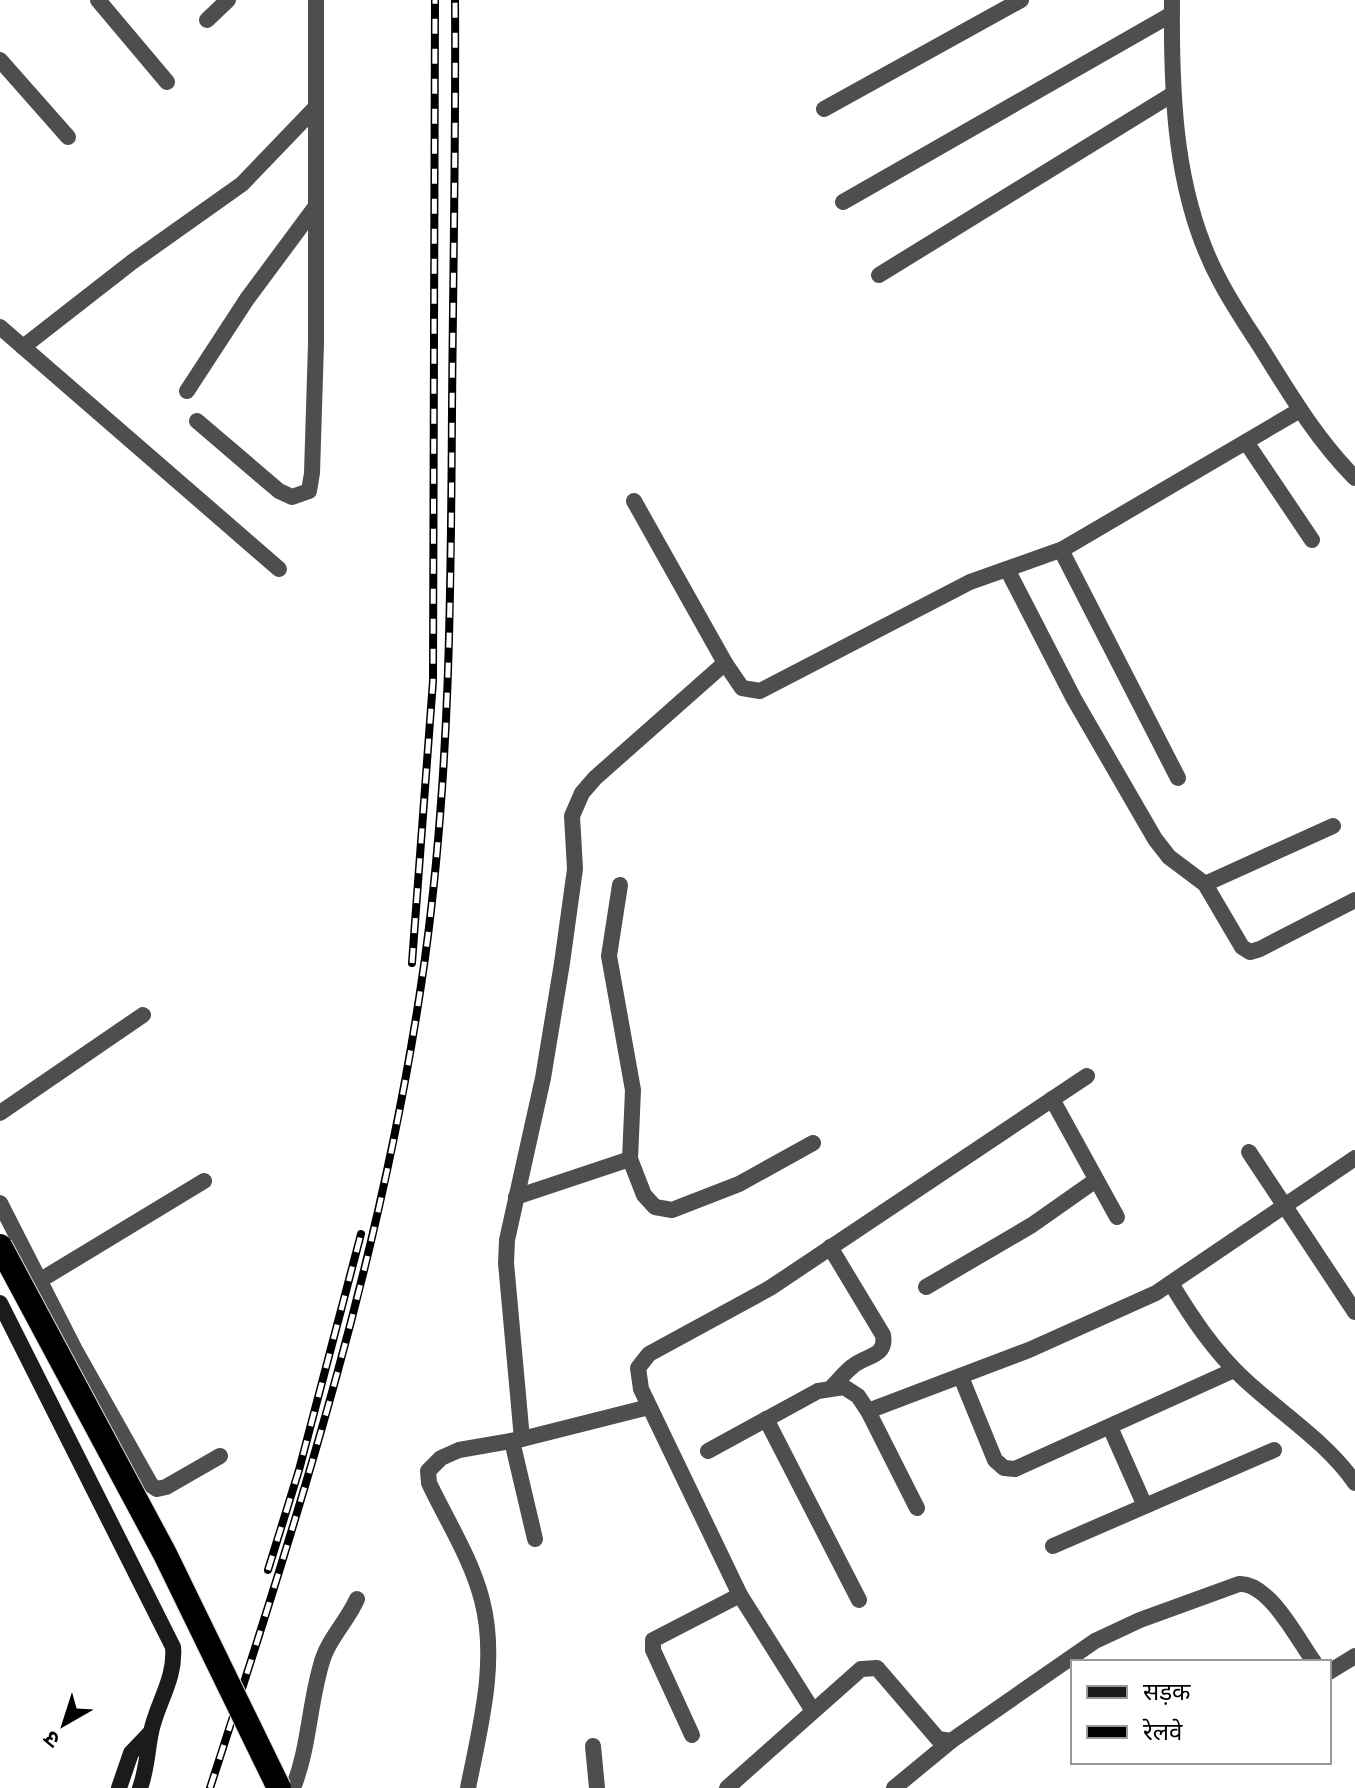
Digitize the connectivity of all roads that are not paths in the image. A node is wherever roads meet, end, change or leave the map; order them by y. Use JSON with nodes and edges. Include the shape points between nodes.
{"nodes":[{"id":1,"x":98,"y":0,"type":"edge"},
{"id":2,"x":228,"y":0,"type":"edge"},
{"id":3,"x":316,"y":0,"type":"edge"},
{"id":4,"x":1021,"y":0,"type":"edge"},
{"id":5,"x":1172,"y":7,"type":"edge"},
{"id":6,"x":207,"y":20,"type":"dead end"},
{"id":7,"x":0,"y":60,"type":"edge"},
{"id":8,"x":167,"y":82,"type":"dead end"},
{"id":9,"x":1173,"y":94,"type":"junction"},
{"id":10,"x":316,"y":107,"type":"junction"},
{"id":11,"x":824,"y":109,"type":"dead end"},
{"id":12,"x":68,"y":137,"type":"dead end"},
{"id":13,"x":843,"y":202,"type":"dead end"},
{"id":14,"x":316,"y":206,"type":"junction"},
{"id":15,"x":879,"y":275,"type":"dead end"},
{"id":16,"x":0,"y":327,"type":"edge"},
{"id":17,"x":23,"y":347,"type":"junction"},
{"id":18,"x":187,"y":391,"type":"dead end"},
{"id":19,"x":1300,"y":410,"type":"junction"},
{"id":20,"x":197,"y":421,"type":"dead end"},
{"id":21,"x":1246,"y":442,"type":"junction"},
{"id":22,"x":1355,"y":478,"type":"edge"},
{"id":23,"x":634,"y":501,"type":"dead end"},
{"id":24,"x":1312,"y":540,"type":"dead end"},
{"id":25,"x":1061,"y":550,"type":"junction"},
{"id":26,"x":279,"y":569,"type":"dead end"},
{"id":27,"x":1007,"y":569,"type":"junction"},
{"id":28,"x":725,"y":663,"type":"junction"},
{"id":29,"x":1178,"y":778,"type":"dead end"},
{"id":30,"x":1333,"y":826,"type":"dead end"},
{"id":31,"x":1205,"y":884,"type":"junction"},
{"id":32,"x":620,"y":885,"type":"dead end"},
{"id":33,"x":1355,"y":900,"type":"edge"},
{"id":34,"x":143,"y":1015,"type":"dead end"},
{"id":35,"x":1087,"y":1076,"type":"dead end"},
{"id":36,"x":1052,"y":1099,"type":"junction"},
{"id":37,"x":0,"y":1113,"type":"edge"},
{"id":38,"x":813,"y":1143,"type":"dead end"},
{"id":39,"x":1249,"y":1152,"type":"dead end"},
{"id":40,"x":1355,"y":1158,"type":"edge"},
{"id":41,"x":630,"y":1159,"type":"junction"},
{"id":42,"x":1096,"y":1180,"type":"junction"},
{"id":43,"x":204,"y":1181,"type":"dead end"},
{"id":44,"x":516,"y":1197,"type":"junction"},
{"id":45,"x":0,"y":1203,"type":"edge"},
{"id":46,"x":1285,"y":1207,"type":"junction"},
{"id":47,"x":1117,"y":1217,"type":"dead end"},
{"id":48,"x":0,"y":1246,"type":"edge"},
{"id":49,"x":830,"y":1247,"type":"junction"},
{"id":50,"x":39,"y":1281,"type":"junction"},
{"id":51,"x":1172,"y":1285,"type":"junction"},
{"id":52,"x":926,"y":1287,"type":"dead end"},
{"id":53,"x":1352,"y":1300,"type":"edge"},
{"id":54,"x":0,"y":1303,"type":"edge"},
{"id":55,"x":1234,"y":1370,"type":"junction"},
{"id":56,"x":961,"y":1377,"type":"junction"},
{"id":57,"x":833,"y":1386,"type":"junction"},
{"id":58,"x":649,"y":1407,"type":"junction"},
{"id":59,"x":868,"y":1411,"type":"junction"},
{"id":60,"x":766,"y":1419,"type":"junction"},
{"id":61,"x":1110,"y":1427,"type":"junction"},
{"id":62,"x":517,"y":1440,"type":"junction"},
{"id":63,"x":1274,"y":1450,"type":"dead end"},
{"id":64,"x":708,"y":1451,"type":"dead end"},
{"id":65,"x":220,"y":1456,"type":"dead end"},
{"id":66,"x":1355,"y":1483,"type":"edge"},
{"id":67,"x":1145,"y":1506,"type":"junction"},
{"id":68,"x":917,"y":1508,"type":"dead end"},
{"id":69,"x":535,"y":1539,"type":"dead end"},
{"id":70,"x":1053,"y":1546,"type":"dead end"},
{"id":71,"x":740,"y":1595,"type":"junction"},
{"id":72,"x":357,"y":1599,"type":"dead end"},
{"id":73,"x":859,"y":1600,"type":"dead end"},
{"id":74,"x":1355,"y":1656,"type":"edge"},
{"id":75,"x":1313,"y":1660,"type":"edge"},
{"id":76,"x":1331,"y":1671,"type":"edge"},
{"id":77,"x":813,"y":1711,"type":"junction"},
{"id":78,"x":151,"y":1732,"type":"junction"},
{"id":79,"x":692,"y":1735,"type":"dead end"},
{"id":80,"x":951,"y":1741,"type":"junction"},
{"id":81,"x":593,"y":1746,"type":"dead end"},
{"id":82,"x":119,"y":1788,"type":"edge"},
{"id":83,"x":140,"y":1788,"type":"edge"},
{"id":84,"x":279,"y":1788,"type":"edge"},
{"id":85,"x":293,"y":1788,"type":"edge"},
{"id":86,"x":468,"y":1788,"type":"edge"},
{"id":87,"x":597,"y":1788,"type":"edge"},
{"id":88,"x":727,"y":1788,"type":"edge"},
{"id":89,"x":894,"y":1788,"type":"edge"}],
"edges":[{"from":1,"to":8,"type":"street"},
{"from":2,"to":6,"type":"street"},
{"from":3,"to":10,"type":"street"},
{"from":4,"to":11,"type":"street"},
{"from":5,"to":9,"type":"street"},
{"from":5,"to":13,"type":"street"},
{"from":7,"to":12,"type":"street"},
{"from":9,"to":15,"type":"street"},
{"from":9,"to":19,"type":"street","via":[[1185,184],[1219,279]]},
{"from":10,"to":14,"type":"street"},
{"from":10,"to":17,"type":"street","via":[[242,184]]},
{"from":14,"to":18,"type":"street"},
{"from":14,"to":20,"type":"street","via":[[309,491],[292,497],[279,491]]},
{"from":16,"to":17,"type":"street"},
{"from":17,"to":26,"type":"street"},
{"from":19,"to":21,"type":"street"},
{"from":19,"to":22,"type":"street"},
{"from":21,"to":24,"type":"street"},
{"from":21,"to":25,"type":"street"},
{"from":23,"to":28,"type":"street"},
{"from":25,"to":27,"type":"street"},
{"from":25,"to":29,"type":"street"},
{"from":27,"to":28,"type":"street","via":[[970,582],[760,691],[742,688]]},
{"from":27,"to":31,"type":"street","via":[[1159,847]]},
{"from":28,"to":44,"type":"street","via":[[595,778],[574,808],[575,869],[562,963]]},
{"from":30,"to":31,"type":"street"},
{"from":31,"to":33,"type":"street","via":[[1237,941],[1250,952]]},
{"from":32,"to":41,"type":"street","via":[[609,956],[633,1090]]},
{"from":34,"to":37,"type":"street"},
{"from":35,"to":36,"type":"street"},
{"from":36,"to":42,"type":"street"},
{"from":36,"to":49,"type":"street"},
{"from":38,"to":41,"type":"street","via":[[739,1184],[662,1211],[644,1195]]},
{"from":39,"to":46,"type":"street"},
{"from":40,"to":46,"type":"street"},
{"from":41,"to":44,"type":"street"},
{"from":42,"to":47,"type":"street"},
{"from":42,"to":52,"type":"street"},
{"from":43,"to":50,"type":"street"},
{"from":44,"to":62,"type":"street","via":[[506,1263]]},
{"from":45,"to":50,"type":"street"},
{"from":46,"to":51,"type":"street"},
{"from":46,"to":53,"type":"street"},
{"from":48,"to":84,"type":"highway","bridge":true,"via":[[165,1554]]},
{"from":49,"to":57,"type":"street","via":[[884,1344]]},
{"from":49,"to":58,"type":"street","via":[[770,1288],[644,1358],[638,1380]]},
{"from":50,"to":65,"type":"street","via":[[151,1485],[166,1487]]},
{"from":51,"to":55,"type":"street"},
{"from":51,"to":56,"type":"street"},
{"from":54,"to":78,"type":"street","via":[[173,1647],[175,1662]]},
{"from":55,"to":61,"type":"street"},
{"from":55,"to":66,"type":"street"},
{"from":56,"to":59,"type":"street"},
{"from":56,"to":61,"type":"street","via":[[995,1460],[1004,1468],[1020,1468]]},
{"from":57,"to":59,"type":"street","via":[[854,1391]]},
{"from":57,"to":60,"type":"street"},
{"from":58,"to":62,"type":"street"},
{"from":58,"to":71,"type":"street"},
{"from":59,"to":68,"type":"street"},
{"from":60,"to":64,"type":"street"},
{"from":60,"to":73,"type":"street"},
{"from":61,"to":67,"type":"street"},
{"from":62,"to":69,"type":"street"},
{"from":62,"to":86,"type":"street","via":[[451,1452],[427,1475],[463,1549],[486,1615],[486,1694]]},
{"from":63,"to":67,"type":"street"},
{"from":67,"to":70,"type":"street"},
{"from":71,"to":77,"type":"street"},
{"from":71,"to":79,"type":"street","via":[[653,1640]]},
{"from":72,"to":85,"type":"street","via":[[321,1664]]},
{"from":74,"to":76,"type":"street"},
{"from":75,"to":80,"type":"street","via":[[1265,1593],[1239,1584],[1095,1641]]},
{"from":77,"to":80,"type":"street","via":[[871,1666],[938,1739]]},
{"from":77,"to":88,"type":"street"},
{"from":78,"to":82,"type":"street","via":[[131,1753]]},
{"from":78,"to":83,"type":"street"},
{"from":80,"to":89,"type":"street"},
{"from":81,"to":87,"type":"street"}]}
